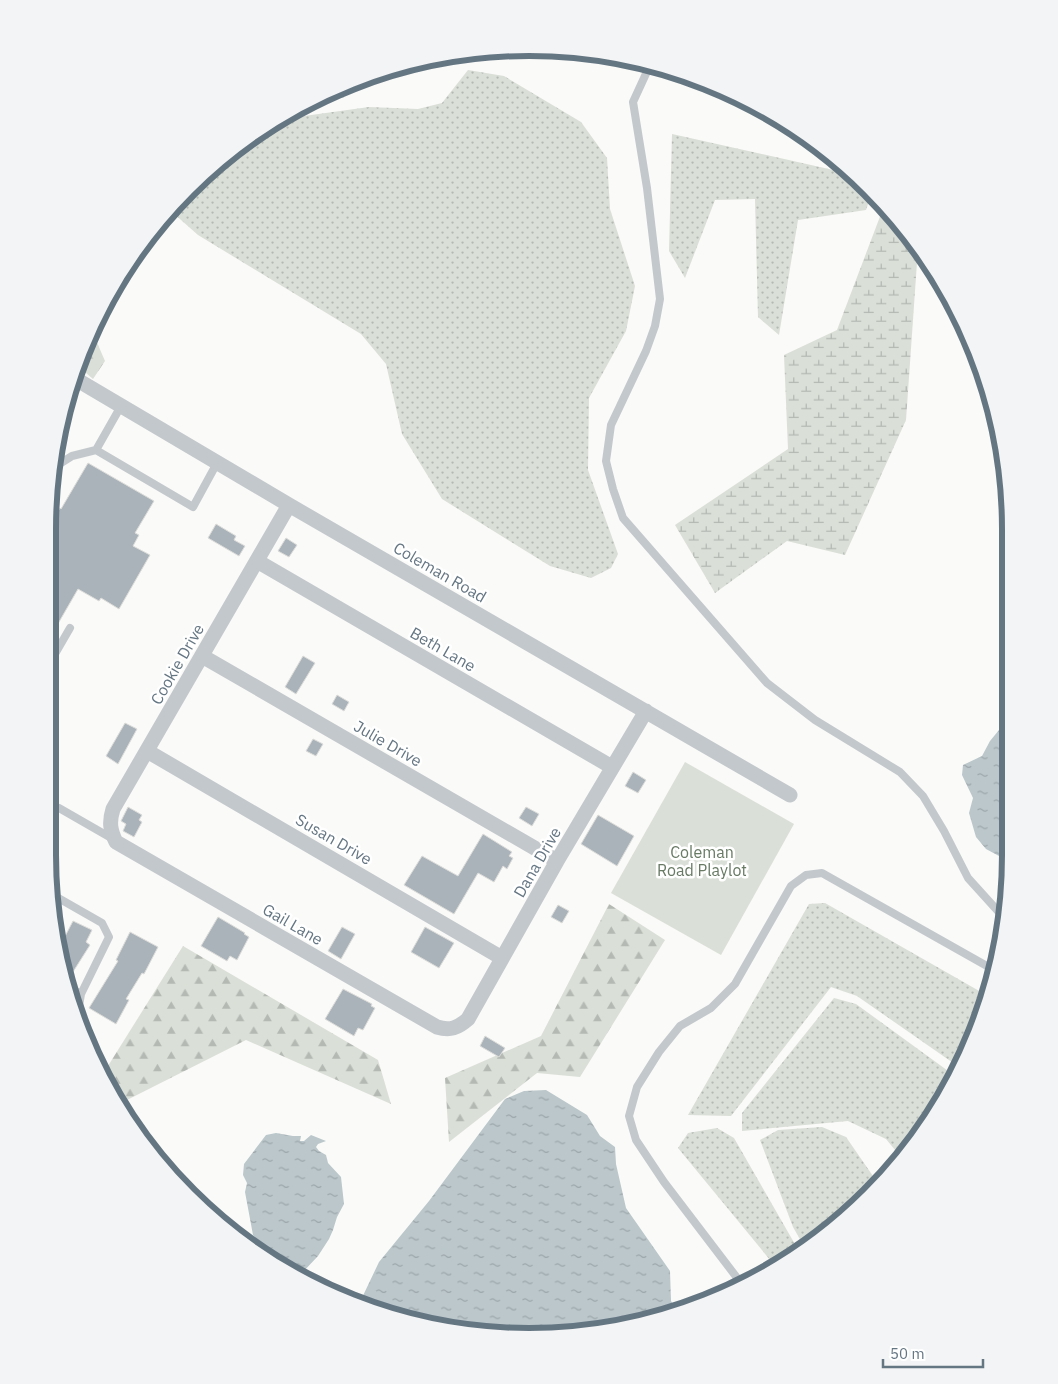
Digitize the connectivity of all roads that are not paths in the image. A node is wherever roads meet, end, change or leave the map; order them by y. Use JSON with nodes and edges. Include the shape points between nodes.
{"nodes":[{"id":1,"x":646,"y":71,"type":"edge"},
{"id":2,"x":80,"y":381,"type":"edge"},
{"id":3,"x":122,"y":406,"type":"junction"},
{"id":4,"x":96,"y":450,"type":"junction"},
{"id":5,"x":218,"y":463,"type":"junction"},
{"id":6,"x":61,"y":464,"type":"edge"},
{"id":7,"x":289,"y":505,"type":"junction"},
{"id":8,"x":257,"y":562,"type":"junction"},
{"id":9,"x":70,"y":628,"type":"dead end"},
{"id":10,"x":56,"y":652,"type":"edge"},
{"id":11,"x":202,"y":656,"type":"junction"},
{"id":12,"x":646,"y":710,"type":"junction"},
{"id":13,"x":147,"y":751,"type":"junction"},
{"id":14,"x":612,"y":767,"type":"junction"},
{"id":15,"x":790,"y":795,"type":"dead end"},
{"id":16,"x":59,"y":808,"type":"dead end"},
{"id":17,"x":116,"y":842,"type":"junction"},
{"id":18,"x":557,"y":861,"type":"junction"},
{"id":19,"x":58,"y":898,"type":"edge"},
{"id":20,"x":999,"y":912,"type":"edge"},
{"id":21,"x":502,"y":958,"type":"junction"},
{"id":22,"x":988,"y":967,"type":"edge"},
{"id":23,"x":76,"y":992,"type":"edge"},
{"id":24,"x":81,"y":994,"type":"junction"},
{"id":25,"x":80,"y":1003,"type":"edge"},
{"id":26,"x":454,"y":1027,"type":"joint"},
{"id":27,"x":738,"y":1279,"type":"edge"}],
"edges":[{"from":1,"to":20,"type":"lane","via":[[633,102],[660,299],[646,351],[611,425],[606,460],[623,518],[767,683],[815,720],[900,772],[918,790],[968,878]]},
{"from":2,"to":3,"type":"street","name":"Coleman Road"},
{"from":3,"to":4,"type":"lane"},
{"from":3,"to":5,"type":"street","name":"Coleman Road"},
{"from":4,"to":5,"type":"lane","via":[[193,508]]},
{"from":4,"to":6,"type":"lane","via":[[72,456]]},
{"from":5,"to":7,"type":"street","name":"Coleman Road"},
{"from":7,"to":8,"type":"street","name":"Cookie Drive"},
{"from":7,"to":12,"type":"street","name":"Coleman Road"},
{"from":8,"to":11,"type":"street","name":"Cookie Drive"},
{"from":8,"to":14,"type":"street","name":"Beth Lane"},
{"from":9,"to":10,"type":"lane"},
{"from":11,"to":13,"type":"street","name":"Cookie Drive"},
{"from":11,"to":18,"type":"street","name":"Julie Drive"},
{"from":12,"to":14,"type":"street","name":"Dana Drive"},
{"from":12,"to":15,"type":"street","name":"Coleman Road"},
{"from":13,"to":17,"type":"street","name":"Cookie Drive","via":[[113,809],[111,832]]},
{"from":13,"to":21,"type":"street","name":"Susan Drive"},
{"from":14,"to":18,"type":"street","name":"Dana Drive"},
{"from":16,"to":17,"type":"lane"},
{"from":17,"to":26,"type":"street","name":"Gail Lane","via":[[437,1027],[447,1030]]},
{"from":18,"to":21,"type":"street","name":"Dana Drive"},
{"from":19,"to":24,"type":"lane","via":[[102,923],[109,937]]},
{"from":21,"to":26,"type":"street","name":"Dana Drive","via":[[468,1019]]},
{"from":22,"to":27,"type":"lane","via":[[822,873],[806,875],[790,886],[735,984],[711,1008],[680,1026],[659,1052],[637,1087],[629,1116],[636,1140],[659,1175]]},
{"from":23,"to":24,"type":"lane"},
{"from":24,"to":25,"type":"lane"}]}
